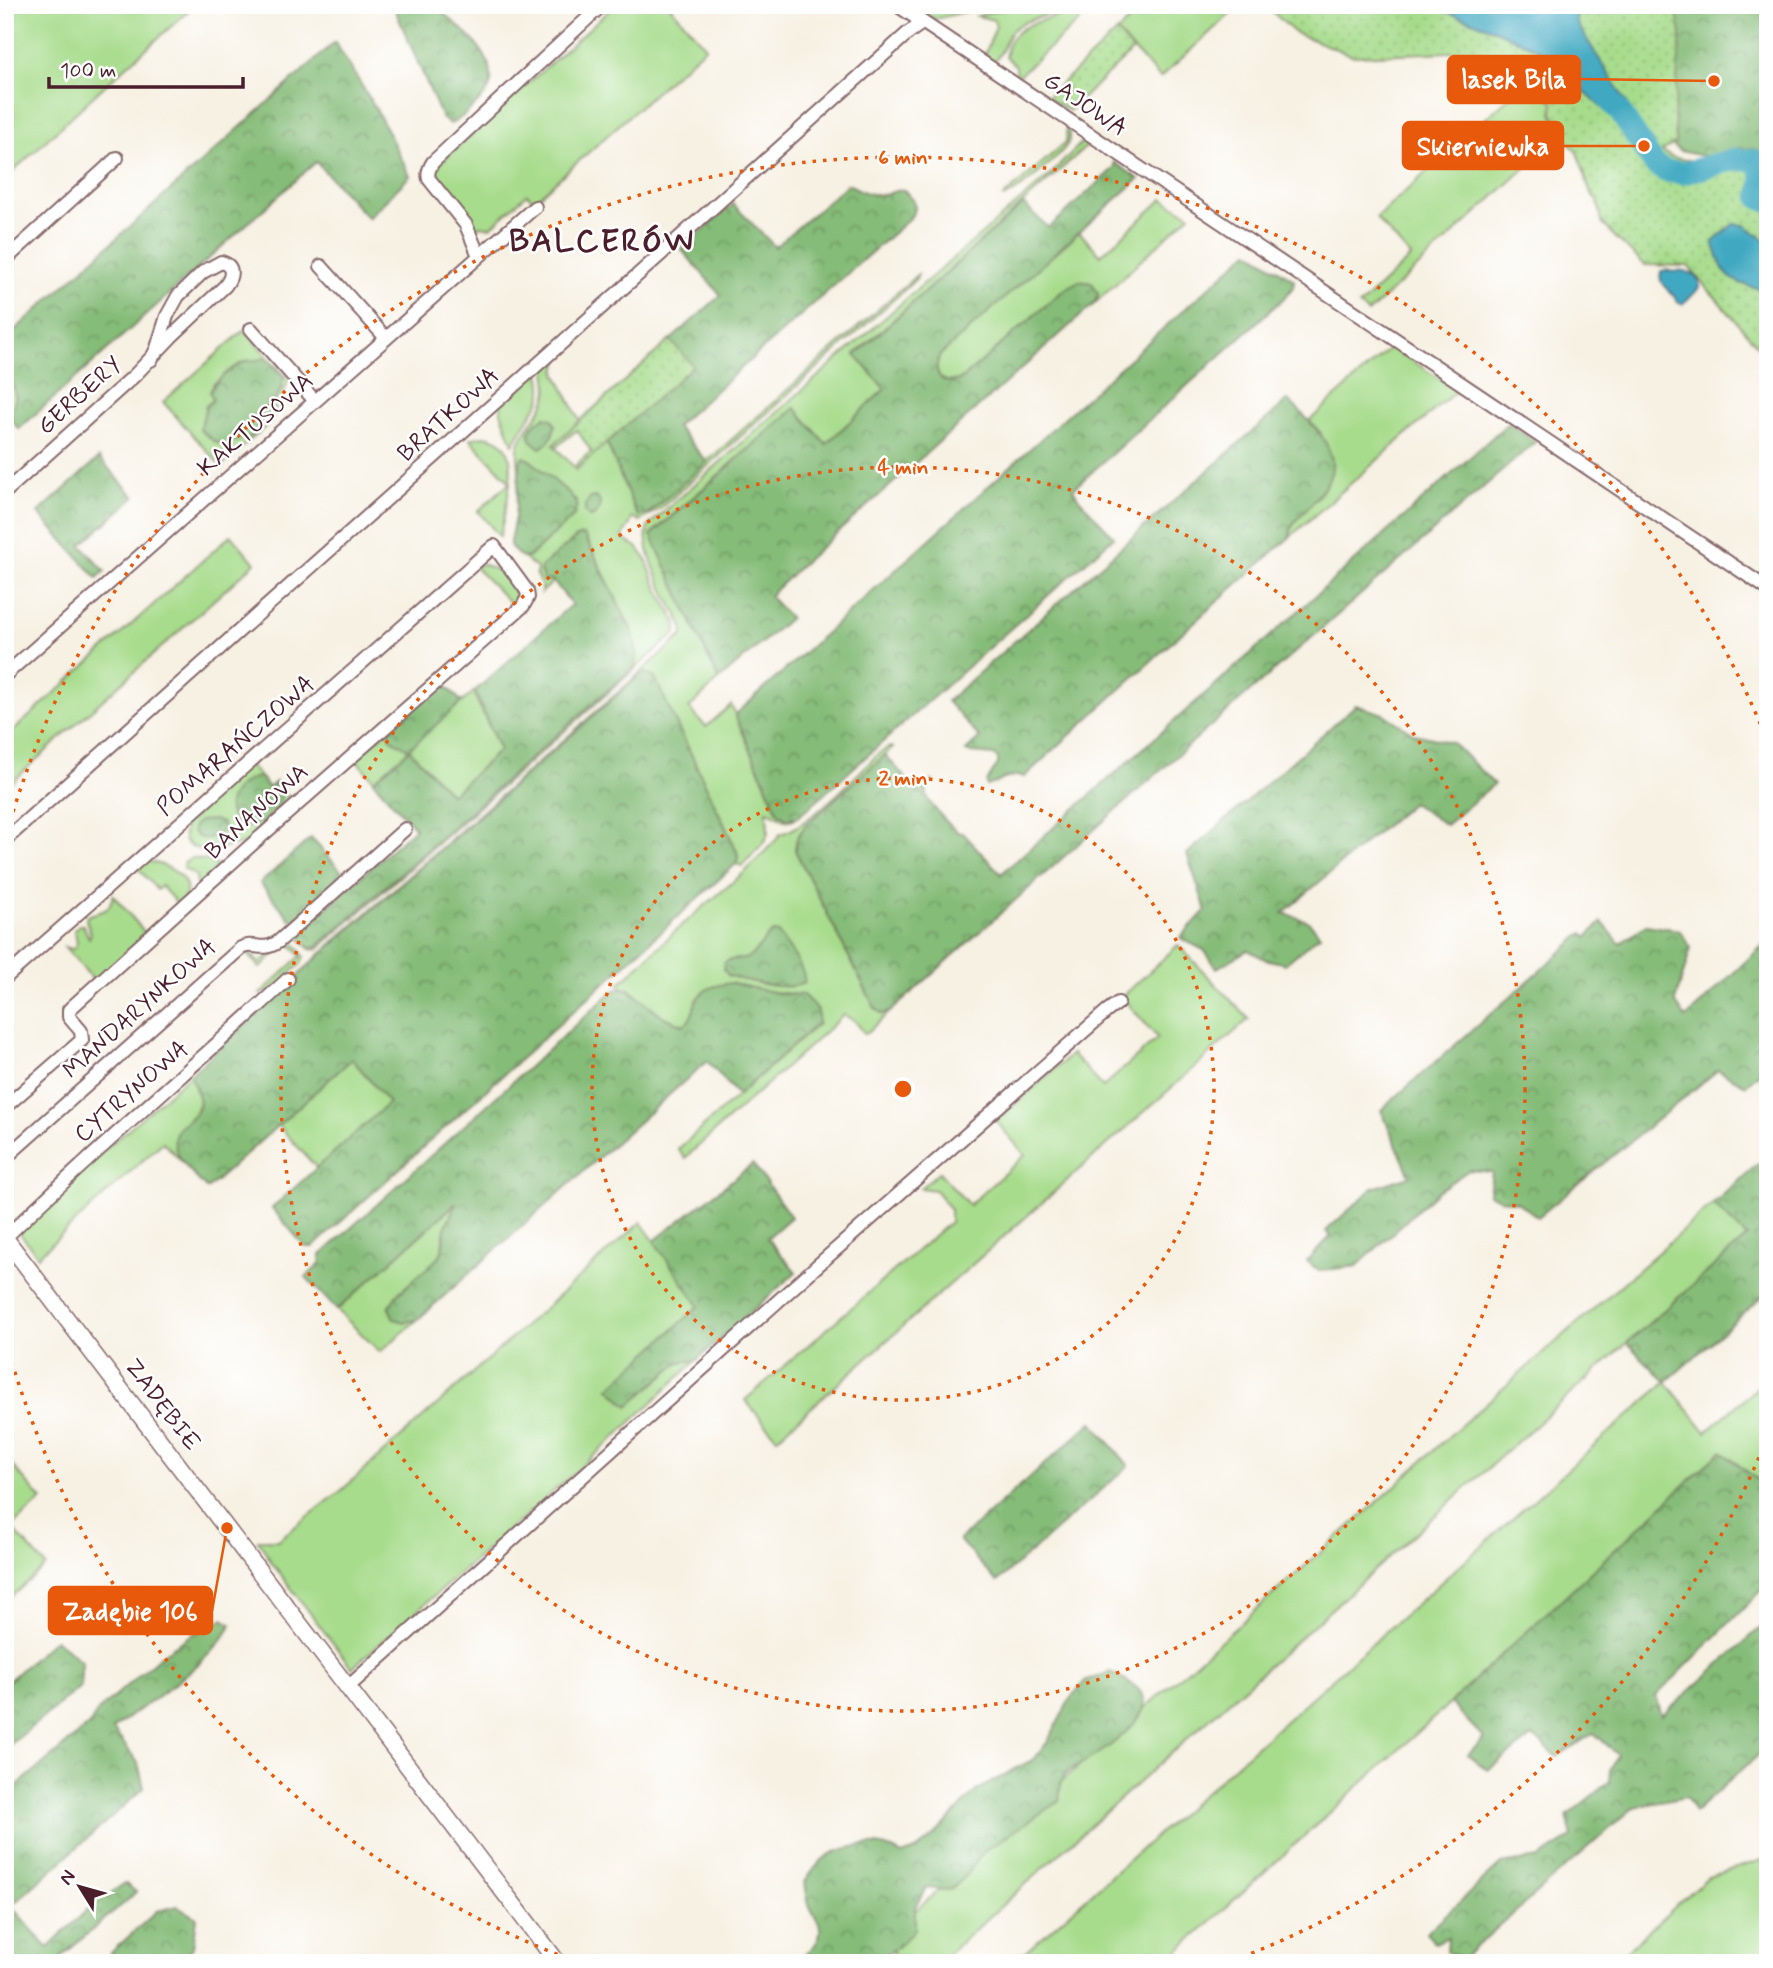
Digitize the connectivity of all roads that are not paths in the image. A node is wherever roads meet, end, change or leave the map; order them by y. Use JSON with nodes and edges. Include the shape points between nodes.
{"nodes":[{"id":1,"x":602,"y":5,"type":"edge"},
{"id":2,"x":897,"y":5,"type":"edge"},
{"id":3,"x":922,"y":23,"type":"junction"},
{"id":4,"x":117,"y":158,"type":"dead end"},
{"id":5,"x":535,"y":207,"type":"dead end"},
{"id":6,"x":479,"y":256,"type":"junction"},
{"id":7,"x":5,"y":260,"type":"edge"},
{"id":8,"x":321,"y":266,"type":"dead end"},
{"id":9,"x":251,"y":329,"type":"dead end"},
{"id":10,"x":167,"y":331,"type":"junction"},
{"id":11,"x":386,"y":338,"type":"junction"},
{"id":12,"x":315,"y":401,"type":"junction"},
{"id":13,"x":5,"y":492,"type":"edge"},
{"id":14,"x":494,"y":546,"type":"joint"},
{"id":15,"x":1768,"y":589,"type":"edge"},
{"id":16,"x":5,"y":675,"type":"edge"},
{"id":17,"x":405,"y":829,"type":"dead end"},
{"id":18,"x":5,"y":840,"type":"edge"},
{"id":19,"x":5,"y":978,"type":"edge"},
{"id":20,"x":288,"y":979,"type":"dead end"},
{"id":21,"x":1118,"y":1003,"type":"dead end"},
{"id":22,"x":5,"y":1107,"type":"edge"},
{"id":23,"x":5,"y":1158,"type":"edge"},
{"id":24,"x":5,"y":1238,"type":"edge"},
{"id":25,"x":347,"y":1688,"type":"junction"},
{"id":26,"x":558,"y":1963,"type":"edge"}],
"edges":[{"from":1,"to":6,"type":"street","via":[[429,169],[429,179],[466,225]]},
{"from":2,"to":3,"type":"street","name":"GAJOWA"},
{"from":3,"to":15,"type":"street","name":"GAJOWA"},
{"from":3,"to":18,"type":"street","name":"BRATKOWA"},
{"from":4,"to":7,"type":"street"},
{"from":5,"to":6,"type":"street","name":"KAKTUSOWA"},
{"from":6,"to":11,"type":"street","name":"KAKTUSOWA"},
{"from":8,"to":11,"type":"street"},
{"from":9,"to":12,"type":"street"},
{"from":10,"to":10,"type":"street","name":"GERBERY","via":[[176,300],[190,283],[218,263],[230,267],[232,276],[225,286]]},
{"from":10,"to":13,"type":"street","name":"GERBERY","via":[[152,357]]},
{"from":11,"to":12,"type":"street","name":"KAKTUSOWA"},
{"from":12,"to":16,"type":"street","name":"KAKTUSOWA"},
{"from":14,"to":19,"type":"street","name":"POMARAŃCZOWA"},
{"from":14,"to":22,"type":"street","name":"BANANOWA","via":[[527,590],[523,606],[72,1007],[69,1017],[82,1031],[82,1040]]},
{"from":17,"to":23,"type":"street","name":"MANDARYNKOWA","via":[[278,942],[266,948],[241,948]]},
{"from":20,"to":24,"type":"street","name":"CYTRYNOWA"},
{"from":21,"to":25,"type":"street"},
{"from":24,"to":25,"type":"street","name":"ZADĘBIE"},
{"from":25,"to":26,"type":"street","name":"ZADĘBIE"}]}
